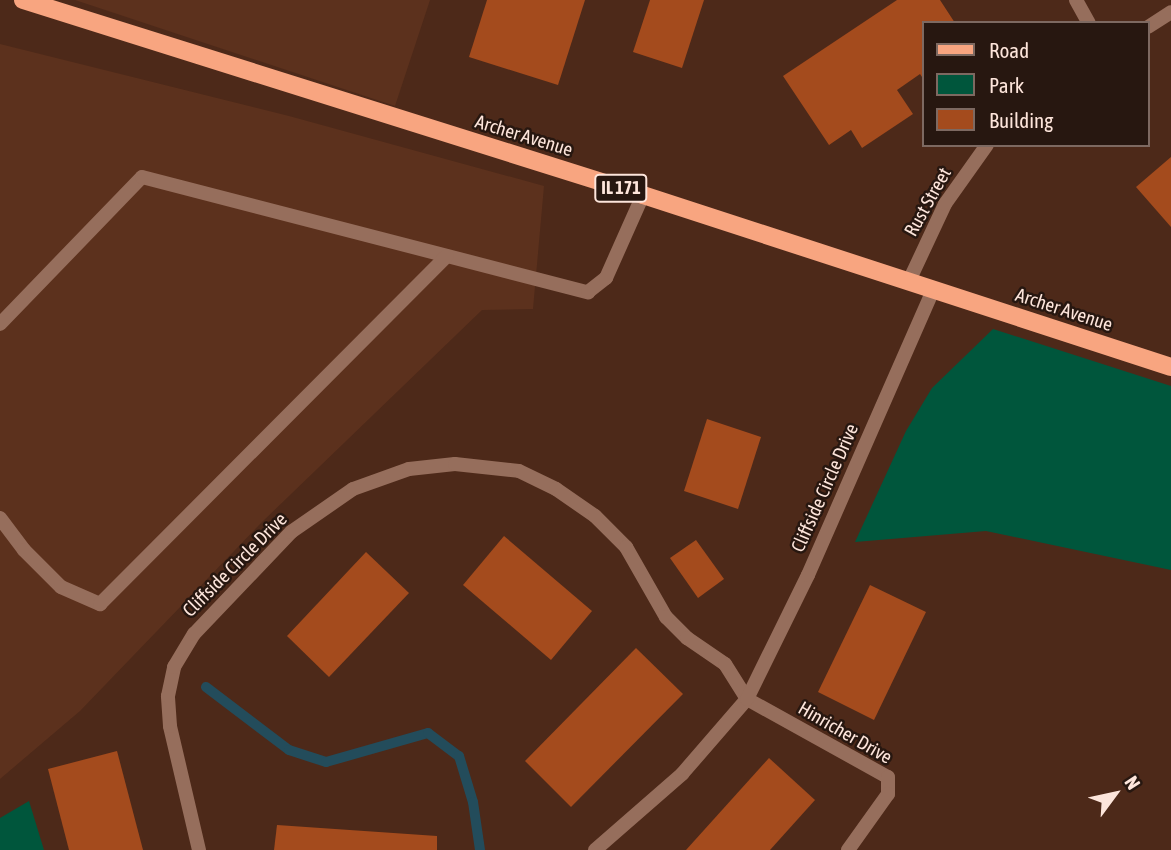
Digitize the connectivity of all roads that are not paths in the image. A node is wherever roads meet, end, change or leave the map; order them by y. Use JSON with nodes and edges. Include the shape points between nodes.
{"nodes":[{"id":1,"x":23,"y":0,"type":"edge"},
{"id":2,"x":1076,"y":0,"type":"edge"},
{"id":3,"x":1171,"y":12,"type":"edge"},
{"id":4,"x":1088,"y":21,"type":"edge"},
{"id":5,"x":1150,"y":26,"type":"edge"},
{"id":6,"x":985,"y":147,"type":"edge"},
{"id":7,"x":643,"y":195,"type":"junction"},
{"id":8,"x":447,"y":256,"type":"junction"},
{"id":9,"x":909,"y":281,"type":"junction"},
{"id":10,"x":933,"y":290,"type":"junction"},
{"id":11,"x":0,"y":324,"type":"edge"},
{"id":12,"x":1171,"y":367,"type":"edge"},
{"id":13,"x":0,"y":518,"type":"edge"},
{"id":14,"x":747,"y":699,"type":"junction"},
{"id":15,"x":199,"y":850,"type":"edge"},
{"id":16,"x":595,"y":850,"type":"edge"},
{"id":17,"x":848,"y":850,"type":"edge"}],
"edges":[{"from":1,"to":7,"type":"main road","name":"Archer Avenue","number":"IL 171"},
{"from":2,"to":4,"type":"street"},
{"from":3,"to":5,"type":"street"},
{"from":6,"to":9,"type":"street","name":"Rust Street","via":[[945,204]]},
{"from":7,"to":8,"type":"street","via":[[606,278],[588,292]]},
{"from":7,"to":9,"type":"main road","name":"Archer Avenue","number":"IL 171"},
{"from":8,"to":11,"type":"street","via":[[142,177]]},
{"from":8,"to":13,"type":"street","via":[[100,604],[61,587]]},
{"from":9,"to":10,"type":"main road","name":"Archer Avenue","number":"IL 171"},
{"from":10,"to":12,"type":"main road","name":"Archer Avenue","number":"IL 171"},
{"from":10,"to":14,"type":"street","name":"Cliffside Circle Drive","via":[[808,575]]},
{"from":14,"to":15,"type":"street","name":"Cliffside Circle Drive","via":[[725,664],[666,617],[626,547],[595,516],[556,489],[519,471],[455,464],[409,469],[354,489],[291,532],[194,634],[174,667],[168,696],[170,726]]},
{"from":14,"to":16,"type":"street","name":"Cliffside Circle Drive","via":[[682,774]]},
{"from":14,"to":17,"type":"street","name":"Hinricher Drive","via":[[888,777],[888,794]]}]}
